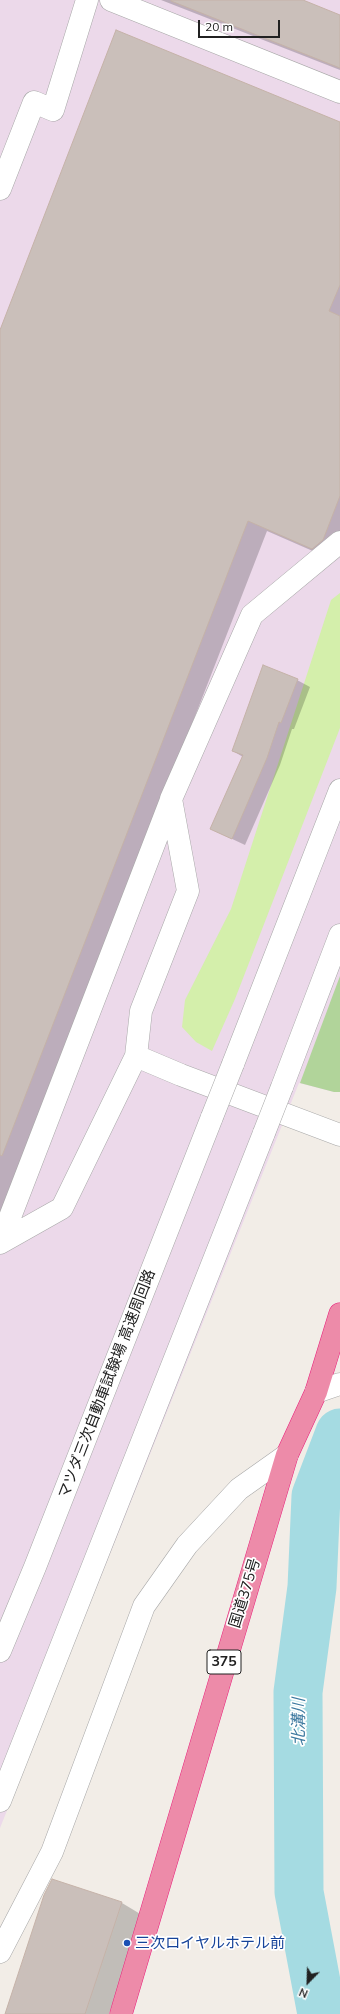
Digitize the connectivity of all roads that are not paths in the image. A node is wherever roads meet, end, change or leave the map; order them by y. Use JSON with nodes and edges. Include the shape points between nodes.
{"nodes":[{"id":1,"x":86,"y":0,"type":"edge"},
{"id":2,"x":111,"y":0,"type":"edge"},
{"id":3,"x":340,"y":92,"type":"edge"},
{"id":4,"x":0,"y":189,"type":"edge"},
{"id":5,"x":340,"y":542,"type":"edge"},
{"id":6,"x":340,"y":790,"type":"edge"},
{"id":7,"x":171,"y":800,"type":"junction"},
{"id":8,"x":340,"y":935,"type":"edge"},
{"id":9,"x":136,"y":1056,"type":"junction"},
{"id":10,"x":340,"y":1135,"type":"edge"},
{"id":11,"x":0,"y":1243,"type":"edge"},
{"id":12,"x":340,"y":1314,"type":"edge"},
{"id":13,"x":340,"y":1384,"type":"edge"},
{"id":14,"x":316,"y":1392,"type":"junction"},
{"id":15,"x":287,"y":1455,"type":"junction"},
{"id":16,"x":1,"y":1646,"type":"edge"},
{"id":17,"x":0,"y":1801,"type":"edge"},
{"id":18,"x":0,"y":1952,"type":"edge"},
{"id":19,"x":121,"y":2014,"type":"edge"}],
"edges":[{"from":1,"to":4,"type":"street","via":[[53,110],[34,102]]},
{"from":2,"to":3,"type":"street"},
{"from":5,"to":7,"type":"street","via":[[252,615]]},
{"from":6,"to":16,"type":"street","name":"マツダ三次自動車試験場 高速周回路","bridge":true,"via":[[35,1567]]},
{"from":7,"to":9,"type":"street","via":[[188,891],[141,1011]]},
{"from":7,"to":11,"type":"street"},
{"from":8,"to":17,"type":"street","bridge":true},
{"from":9,"to":10,"type":"street"},
{"from":9,"to":11,"type":"street","via":[[62,1208]]},
{"from":12,"to":14,"type":"highway","name":"国道375号","number":"375"},
{"from":13,"to":14,"type":"street"},
{"from":14,"to":15,"type":"highway","name":"国道375号","number":"375"},
{"from":15,"to":18,"type":"street","via":[[239,1489],[187,1545],[144,1606],[52,1852]]},
{"from":15,"to":19,"type":"highway","name":"国道375号","number":"375"}]}
